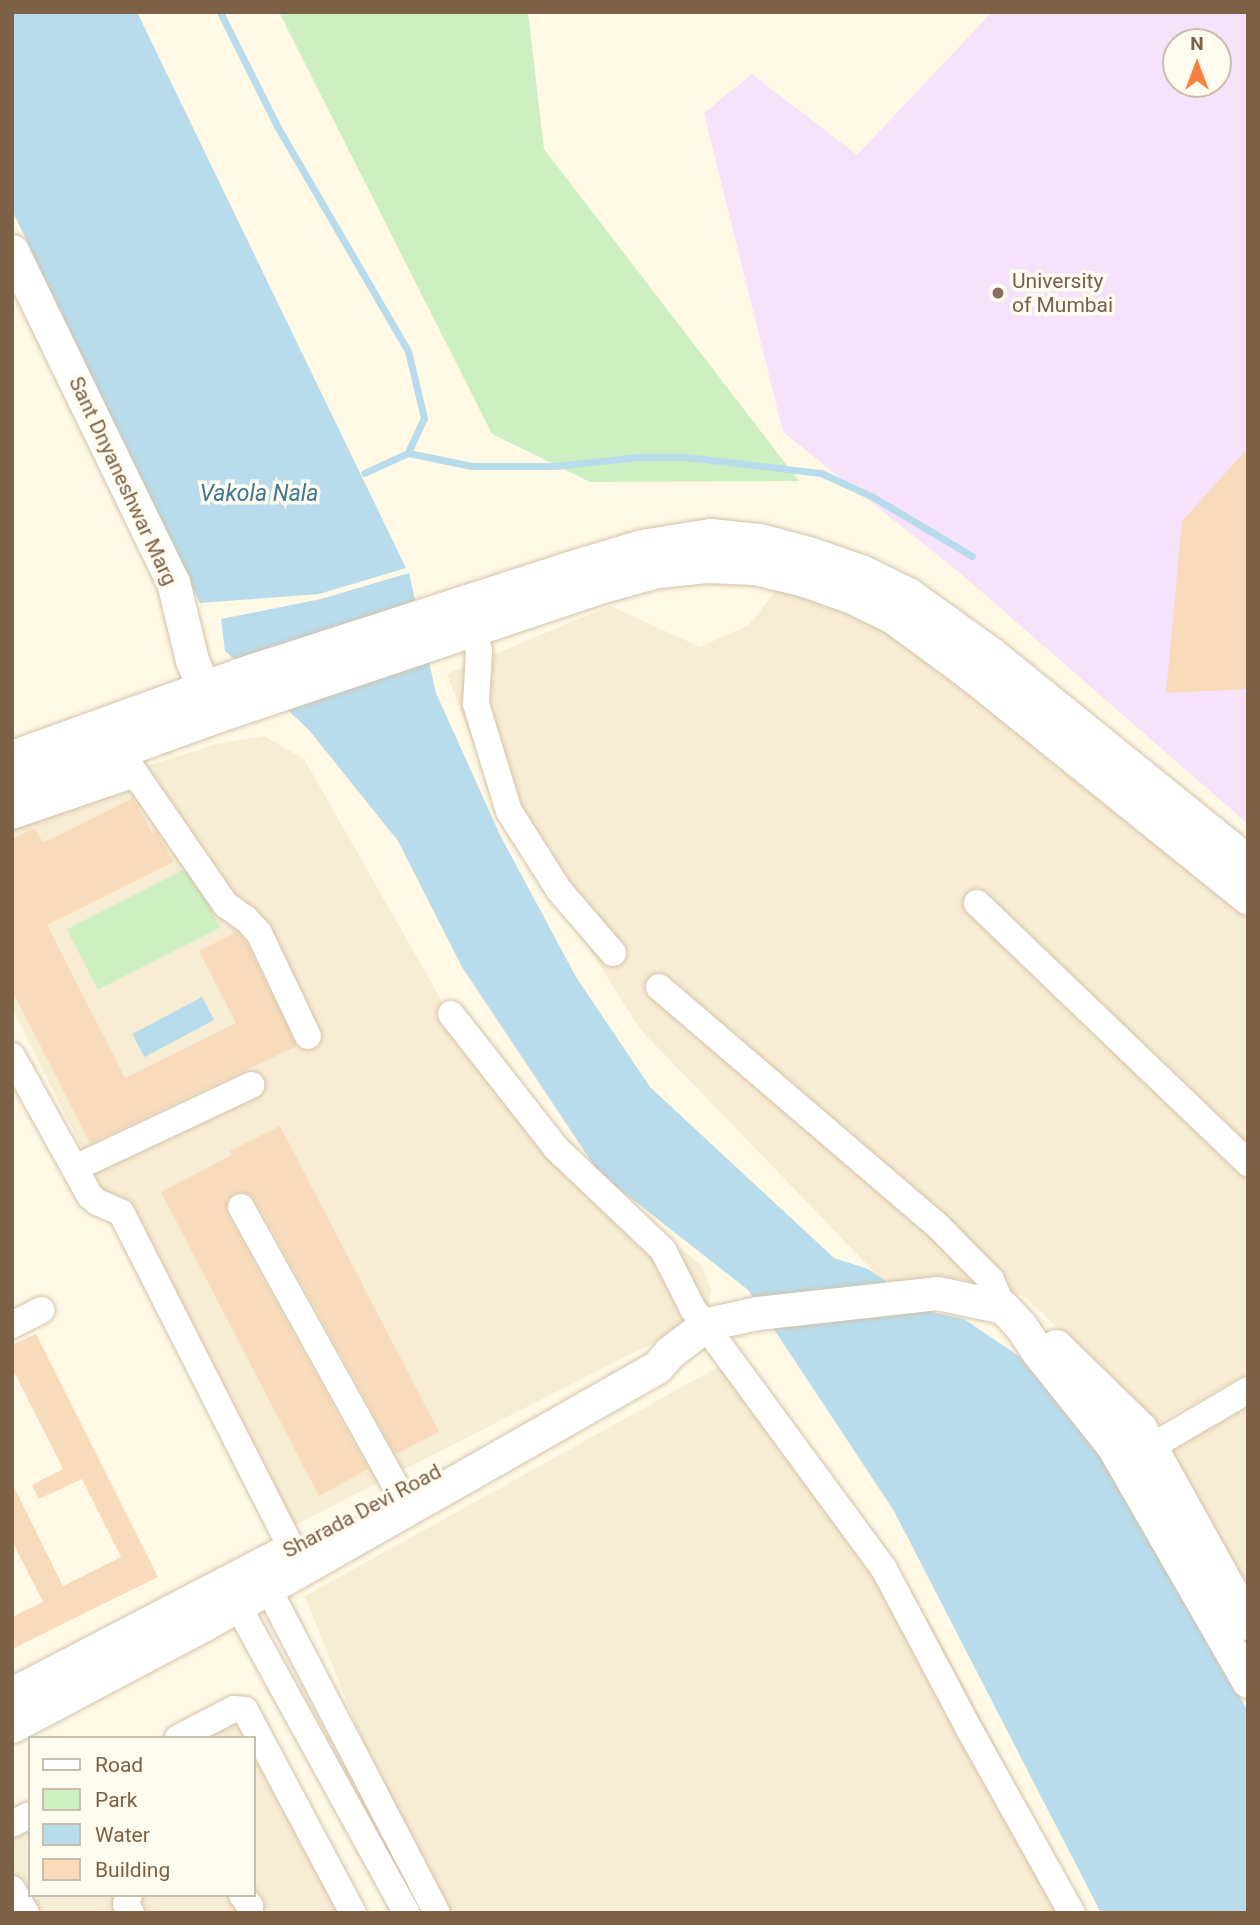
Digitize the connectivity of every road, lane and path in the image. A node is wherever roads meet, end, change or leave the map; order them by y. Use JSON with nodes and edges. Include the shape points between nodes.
{"nodes":[{"id":1,"x":12,"y":251,"type":"edge"},
{"id":2,"x":470,"y":633,"type":"junction"},
{"id":3,"x":982,"y":664,"type":"junction"},
{"id":4,"x":244,"y":690,"type":"junction"},
{"id":5,"x":209,"y":702,"type":"junction"},
{"id":6,"x":110,"y":721,"type":"junction"},
{"id":7,"x":12,"y":757,"type":"edge"},
{"id":8,"x":129,"y":763,"type":"junction"},
{"id":9,"x":54,"y":789,"type":"junction"},
{"id":10,"x":12,"y":790,"type":"edge"},
{"id":11,"x":12,"y":816,"type":"edge"},
{"id":12,"x":1248,"y":862,"type":"edge"},
{"id":13,"x":1248,"y":898,"type":"edge"},
{"id":14,"x":977,"y":903,"type":"dead end"},
{"id":15,"x":613,"y":953,"type":"dead end"},
{"id":16,"x":659,"y":987,"type":"dead end"},
{"id":17,"x":451,"y":1014,"type":"dead end"},
{"id":18,"x":308,"y":1036,"type":"dead end"},
{"id":19,"x":12,"y":1055,"type":"edge"},
{"id":20,"x":251,"y":1085,"type":"dead end"},
{"id":21,"x":1248,"y":1163,"type":"edge"},
{"id":22,"x":75,"y":1168,"type":"junction"},
{"id":23,"x":241,"y":1207,"type":"dead end"},
{"id":24,"x":41,"y":1310,"type":"dead end"},
{"id":25,"x":1012,"y":1316,"type":"junction"},
{"id":26,"x":707,"y":1324,"type":"junction"},
{"id":27,"x":12,"y":1325,"type":"edge"},
{"id":28,"x":1248,"y":1390,"type":"edge"},
{"id":29,"x":1137,"y":1455,"type":"junction"},
{"id":30,"x":441,"y":1478,"type":"junction"},
{"id":31,"x":398,"y":1492,"type":"junction"},
{"id":32,"x":292,"y":1549,"type":"junction"},
{"id":33,"x":263,"y":1577,"type":"junction"},
{"id":34,"x":1206,"y":1578,"type":"junction"},
{"id":35,"x":232,"y":1594,"type":"junction"},
{"id":36,"x":1248,"y":1623,"type":"edge"},
{"id":37,"x":306,"y":1659,"type":"junction"},
{"id":38,"x":277,"y":1677,"type":"junction"},
{"id":39,"x":1248,"y":1681,"type":"edge"},
{"id":40,"x":12,"y":1694,"type":"edge"},
{"id":41,"x":12,"y":1726,"type":"edge"},
{"id":42,"x":182,"y":1736,"type":"edge"},
{"id":43,"x":28,"y":1816,"type":"edge"},
{"id":44,"x":12,"y":1824,"type":"edge"},
{"id":45,"x":12,"y":1889,"type":"edge"},
{"id":46,"x":128,"y":1897,"type":"edge"},
{"id":47,"x":243,"y":1897,"type":"edge"},
{"id":48,"x":26,"y":1913,"type":"edge"},
{"id":49,"x":131,"y":1913,"type":"edge"},
{"id":50,"x":250,"y":1913,"type":"edge"},
{"id":51,"x":353,"y":1913,"type":"edge"},
{"id":52,"x":407,"y":1913,"type":"edge"},
{"id":53,"x":437,"y":1913,"type":"edge"},
{"id":54,"x":1072,"y":1913,"type":"edge"}],
"edges":[{"from":1,"to":5,"type":"street","name":"Sant Dnyaneshwar Marg","via":[[173,582],[192,660]]},
{"from":2,"to":3,"type":"street","via":[[657,571],[754,568],[852,597]]},
{"from":2,"to":4,"type":"street"},
{"from":2,"to":15,"type":"street","via":[[479,651],[476,704],[509,811],[559,890]]},
{"from":3,"to":4,"type":"street","via":[[908,594],[863,572],[759,540],[710,535],[642,546],[440,610]]},
{"from":3,"to":12,"type":"street"},
{"from":3,"to":13,"type":"street"},
{"from":4,"to":5,"type":"street"},
{"from":5,"to":6,"type":"street"},
{"from":5,"to":8,"type":"street"},
{"from":6,"to":7,"type":"street"},
{"from":6,"to":8,"type":"street"},
{"from":8,"to":9,"type":"street"},
{"from":8,"to":18,"type":"street","via":[[226,905],[259,933]]},
{"from":9,"to":10,"type":"street"},
{"from":9,"to":11,"type":"street"},
{"from":14,"to":21,"type":"street"},
{"from":16,"to":25,"type":"street","via":[[936,1224],[991,1280]]},
{"from":17,"to":26,"type":"street","via":[[556,1148],[663,1250],[688,1301]]},
{"from":19,"to":22,"type":"street"},
{"from":20,"to":22,"type":"street"},
{"from":22,"to":32,"type":"street","via":[[97,1202],[121,1212]]},
{"from":23,"to":31,"type":"street"},
{"from":24,"to":27,"type":"street"},
{"from":25,"to":26,"type":"street","via":[[937,1293],[757,1313]]},
{"from":25,"to":29,"type":"street","via":[[1054,1344],[1102,1410],[1140,1428]]},
{"from":26,"to":30,"type":"street","name":"Sharada Devi Road","via":[[670,1352],[642,1353]]},
{"from":26,"to":54,"type":"street","via":[[884,1569]]},
{"from":28,"to":29,"type":"street"},
{"from":29,"to":34,"type":"street"},
{"from":30,"to":31,"type":"street","name":"Sharada Devi Road"},
{"from":30,"to":33,"type":"street"},
{"from":31,"to":32,"type":"street","name":"Sharada Devi Road"},
{"from":32,"to":33,"type":"street","name":"Sharada Devi Road"},
{"from":33,"to":35,"type":"street","name":"Sharada Devi Road"},
{"from":33,"to":37,"type":"street"},
{"from":34,"to":36,"type":"street"},
{"from":34,"to":39,"type":"street"},
{"from":35,"to":38,"type":"street"},
{"from":35,"to":40,"type":"street","name":"Sharada Devi Road"},
{"from":35,"to":41,"type":"street","via":[[203,1625]]},
{"from":37,"to":38,"type":"street"},
{"from":37,"to":53,"type":"street"},
{"from":38,"to":52,"type":"street"},
{"from":42,"to":51,"type":"street","via":[[234,1709],[245,1710]]},
{"from":43,"to":44,"type":"street"},
{"from":45,"to":48,"type":"street"},
{"from":46,"to":49,"type":"street"},
{"from":47,"to":50,"type":"street"}]}
